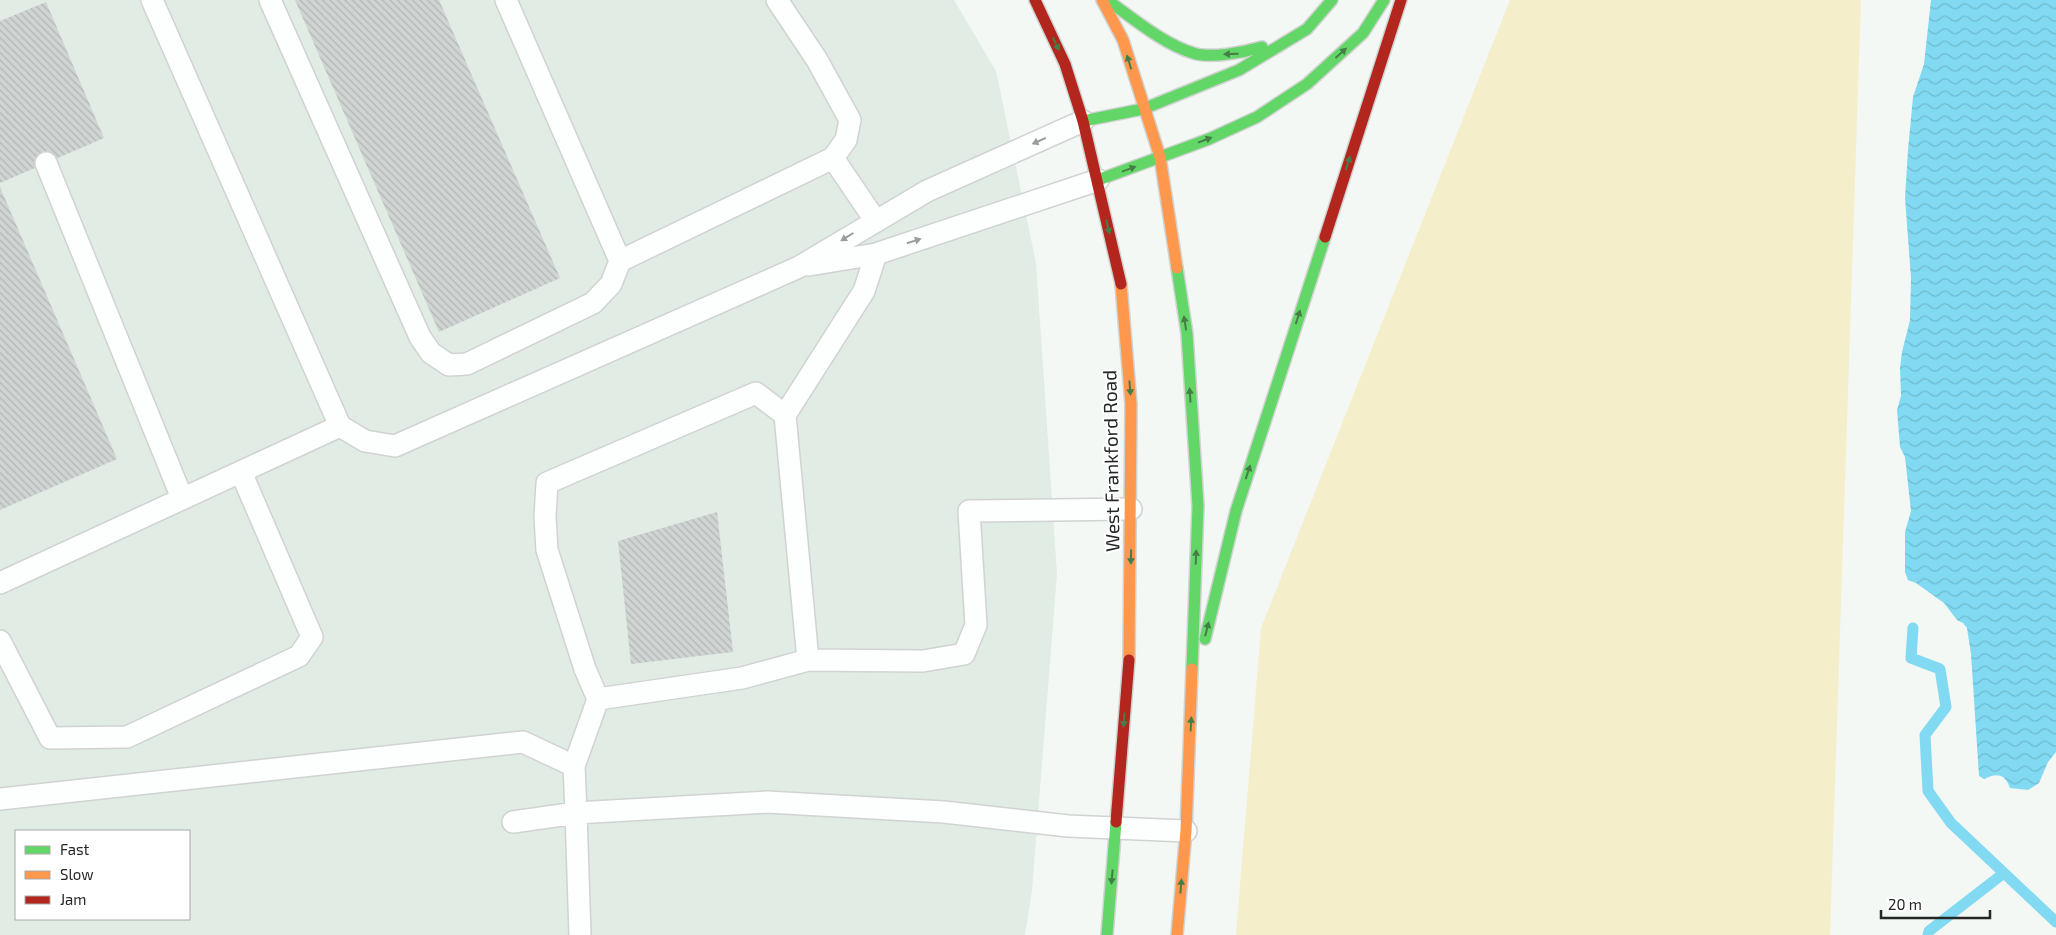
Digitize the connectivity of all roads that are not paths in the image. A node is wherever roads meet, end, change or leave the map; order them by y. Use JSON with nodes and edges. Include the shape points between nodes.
{"nodes":[{"id":1,"x":152,"y":0,"type":"edge"},
{"id":2,"x":270,"y":0,"type":"edge"},
{"id":3,"x":506,"y":0,"type":"edge"},
{"id":4,"x":777,"y":0,"type":"edge"},
{"id":5,"x":1036,"y":0,"type":"edge"},
{"id":6,"x":1102,"y":0,"type":"edge"},
{"id":7,"x":1107,"y":0,"type":"edge"},
{"id":8,"x":1332,"y":0,"type":"edge"},
{"id":9,"x":1384,"y":0,"type":"edge"},
{"id":10,"x":1401,"y":0,"type":"edge"},
{"id":11,"x":1295,"y":36,"type":"junction"},
{"id":12,"x":1143,"y":108,"type":"junction"},
{"id":13,"x":1083,"y":121,"type":"junction"},
{"id":14,"x":1160,"y":157,"type":"junction"},
{"id":15,"x":833,"y":158,"type":"junction"},
{"id":16,"x":46,"y":163,"type":"dead end"},
{"id":17,"x":1098,"y":180,"type":"junction"},
{"id":18,"x":875,"y":220,"type":"junction"},
{"id":19,"x":876,"y":254,"type":"junction"},
{"id":20,"x":620,"y":261,"type":"junction"},
{"id":21,"x":799,"y":267,"type":"junction"},
{"id":22,"x":785,"y":415,"type":"junction"},
{"id":23,"x":340,"y":426,"type":"junction"},
{"id":24,"x":241,"y":472,"type":"junction"},
{"id":25,"x":182,"y":498,"type":"junction"},
{"id":26,"x":1131,"y":509,"type":"junction"},
{"id":27,"x":0,"y":583,"type":"edge"},
{"id":28,"x":0,"y":641,"type":"edge"},
{"id":29,"x":808,"y":660,"type":"junction"},
{"id":30,"x":1192,"y":694,"type":"junction"},
{"id":31,"x":598,"y":699,"type":"junction"},
{"id":32,"x":574,"y":766,"type":"junction"},
{"id":33,"x":0,"y":799,"type":"edge"},
{"id":34,"x":576,"y":813,"type":"junction"},
{"id":35,"x":513,"y":822,"type":"dead end"},
{"id":36,"x":1116,"y":829,"type":"junction"},
{"id":37,"x":1186,"y":831,"type":"junction"},
{"id":38,"x":580,"y":935,"type":"edge"},
{"id":39,"x":1107,"y":935,"type":"edge"},
{"id":40,"x":1177,"y":935,"type":"edge"}],
"edges":[{"from":1,"to":23,"type":"lane"},
{"from":2,"to":20,"type":"lane","via":[[420,337],[431,353],[449,365],[467,364],[593,303],[611,284]]},
{"from":3,"to":20,"type":"lane"},
{"from":4,"to":15,"type":"lane","via":[[817,60],[850,120],[846,140]]},
{"from":5,"to":13,"type":"main road","name":"West Frankford Road","one_way":true,"via":[[1065,64]]},
{"from":12,"to":6,"type":"main road","one_way":true,"via":[[1123,40]]},
{"from":11,"to":7,"type":"main road","one_way":true,"via":[[1237,54],[1194,54],[1162,38]]},
{"from":8,"to":11,"type":"main road","via":[[1307,30]]},
{"from":14,"to":9,"type":"main road","one_way":true,"via":[[1257,117],[1307,84],[1363,33]]},
{"from":30,"to":10,"type":"main road","one_way":true,"via":[[1236,511]]},
{"from":11,"to":12,"type":"main road","via":[[1239,70]]},
{"from":12,"to":13,"type":"main road"},
{"from":12,"to":14,"type":"main road"},
{"from":13,"to":17,"type":"main road","name":"West Frankford Road"},
{"from":13,"to":18,"type":"lane","one_way":true,"via":[[927,191]]},
{"from":17,"to":14,"type":"main road","one_way":true},
{"from":30,"to":14,"type":"main road","one_way":true,"via":[[1198,506],[1187,334]]},
{"from":15,"to":18,"type":"lane"},
{"from":15,"to":20,"type":"lane"},
{"from":16,"to":25,"type":"lane"},
{"from":19,"to":17,"type":"lane","one_way":true},
{"from":17,"to":26,"type":"main road","name":"West Frankford Road","one_way":true,"via":[[1121,281],[1131,404]]},
{"from":18,"to":21,"type":"lane","one_way":true},
{"from":19,"to":21,"type":"lane"},
{"from":19,"to":22,"type":"lane","via":[[864,290]]},
{"from":21,"to":23,"type":"lane","via":[[395,446],[365,441]]},
{"from":22,"to":29,"type":"lane"},
{"from":22,"to":31,"type":"lane","via":[[756,393],[547,483],[547,550],[585,670]]},
{"from":23,"to":24,"type":"lane"},
{"from":24,"to":25,"type":"lane"},
{"from":24,"to":28,"type":"lane","via":[[312,637],[299,656],[126,737],[50,738]]},
{"from":25,"to":27,"type":"lane"},
{"from":26,"to":29,"type":"lane","via":[[969,511],[976,625],[964,654],[923,661]]},
{"from":26,"to":36,"type":"main road","name":"West Frankford Road","one_way":true,"via":[[1129,656]]},
{"from":29,"to":31,"type":"lane","via":[[742,678]]},
{"from":37,"to":30,"type":"main road","one_way":true},
{"from":31,"to":32,"type":"lane"},
{"from":32,"to":33,"type":"lane","via":[[523,742]]},
{"from":32,"to":34,"type":"lane"},
{"from":34,"to":35,"type":"lane"},
{"from":34,"to":36,"type":"lane","via":[[767,802],[944,812]]},
{"from":34,"to":38,"type":"lane"},
{"from":36,"to":37,"type":"lane"},
{"from":36,"to":39,"type":"main road","name":"West Frankford Road","one_way":true},
{"from":40,"to":37,"type":"main road","one_way":true}]}
